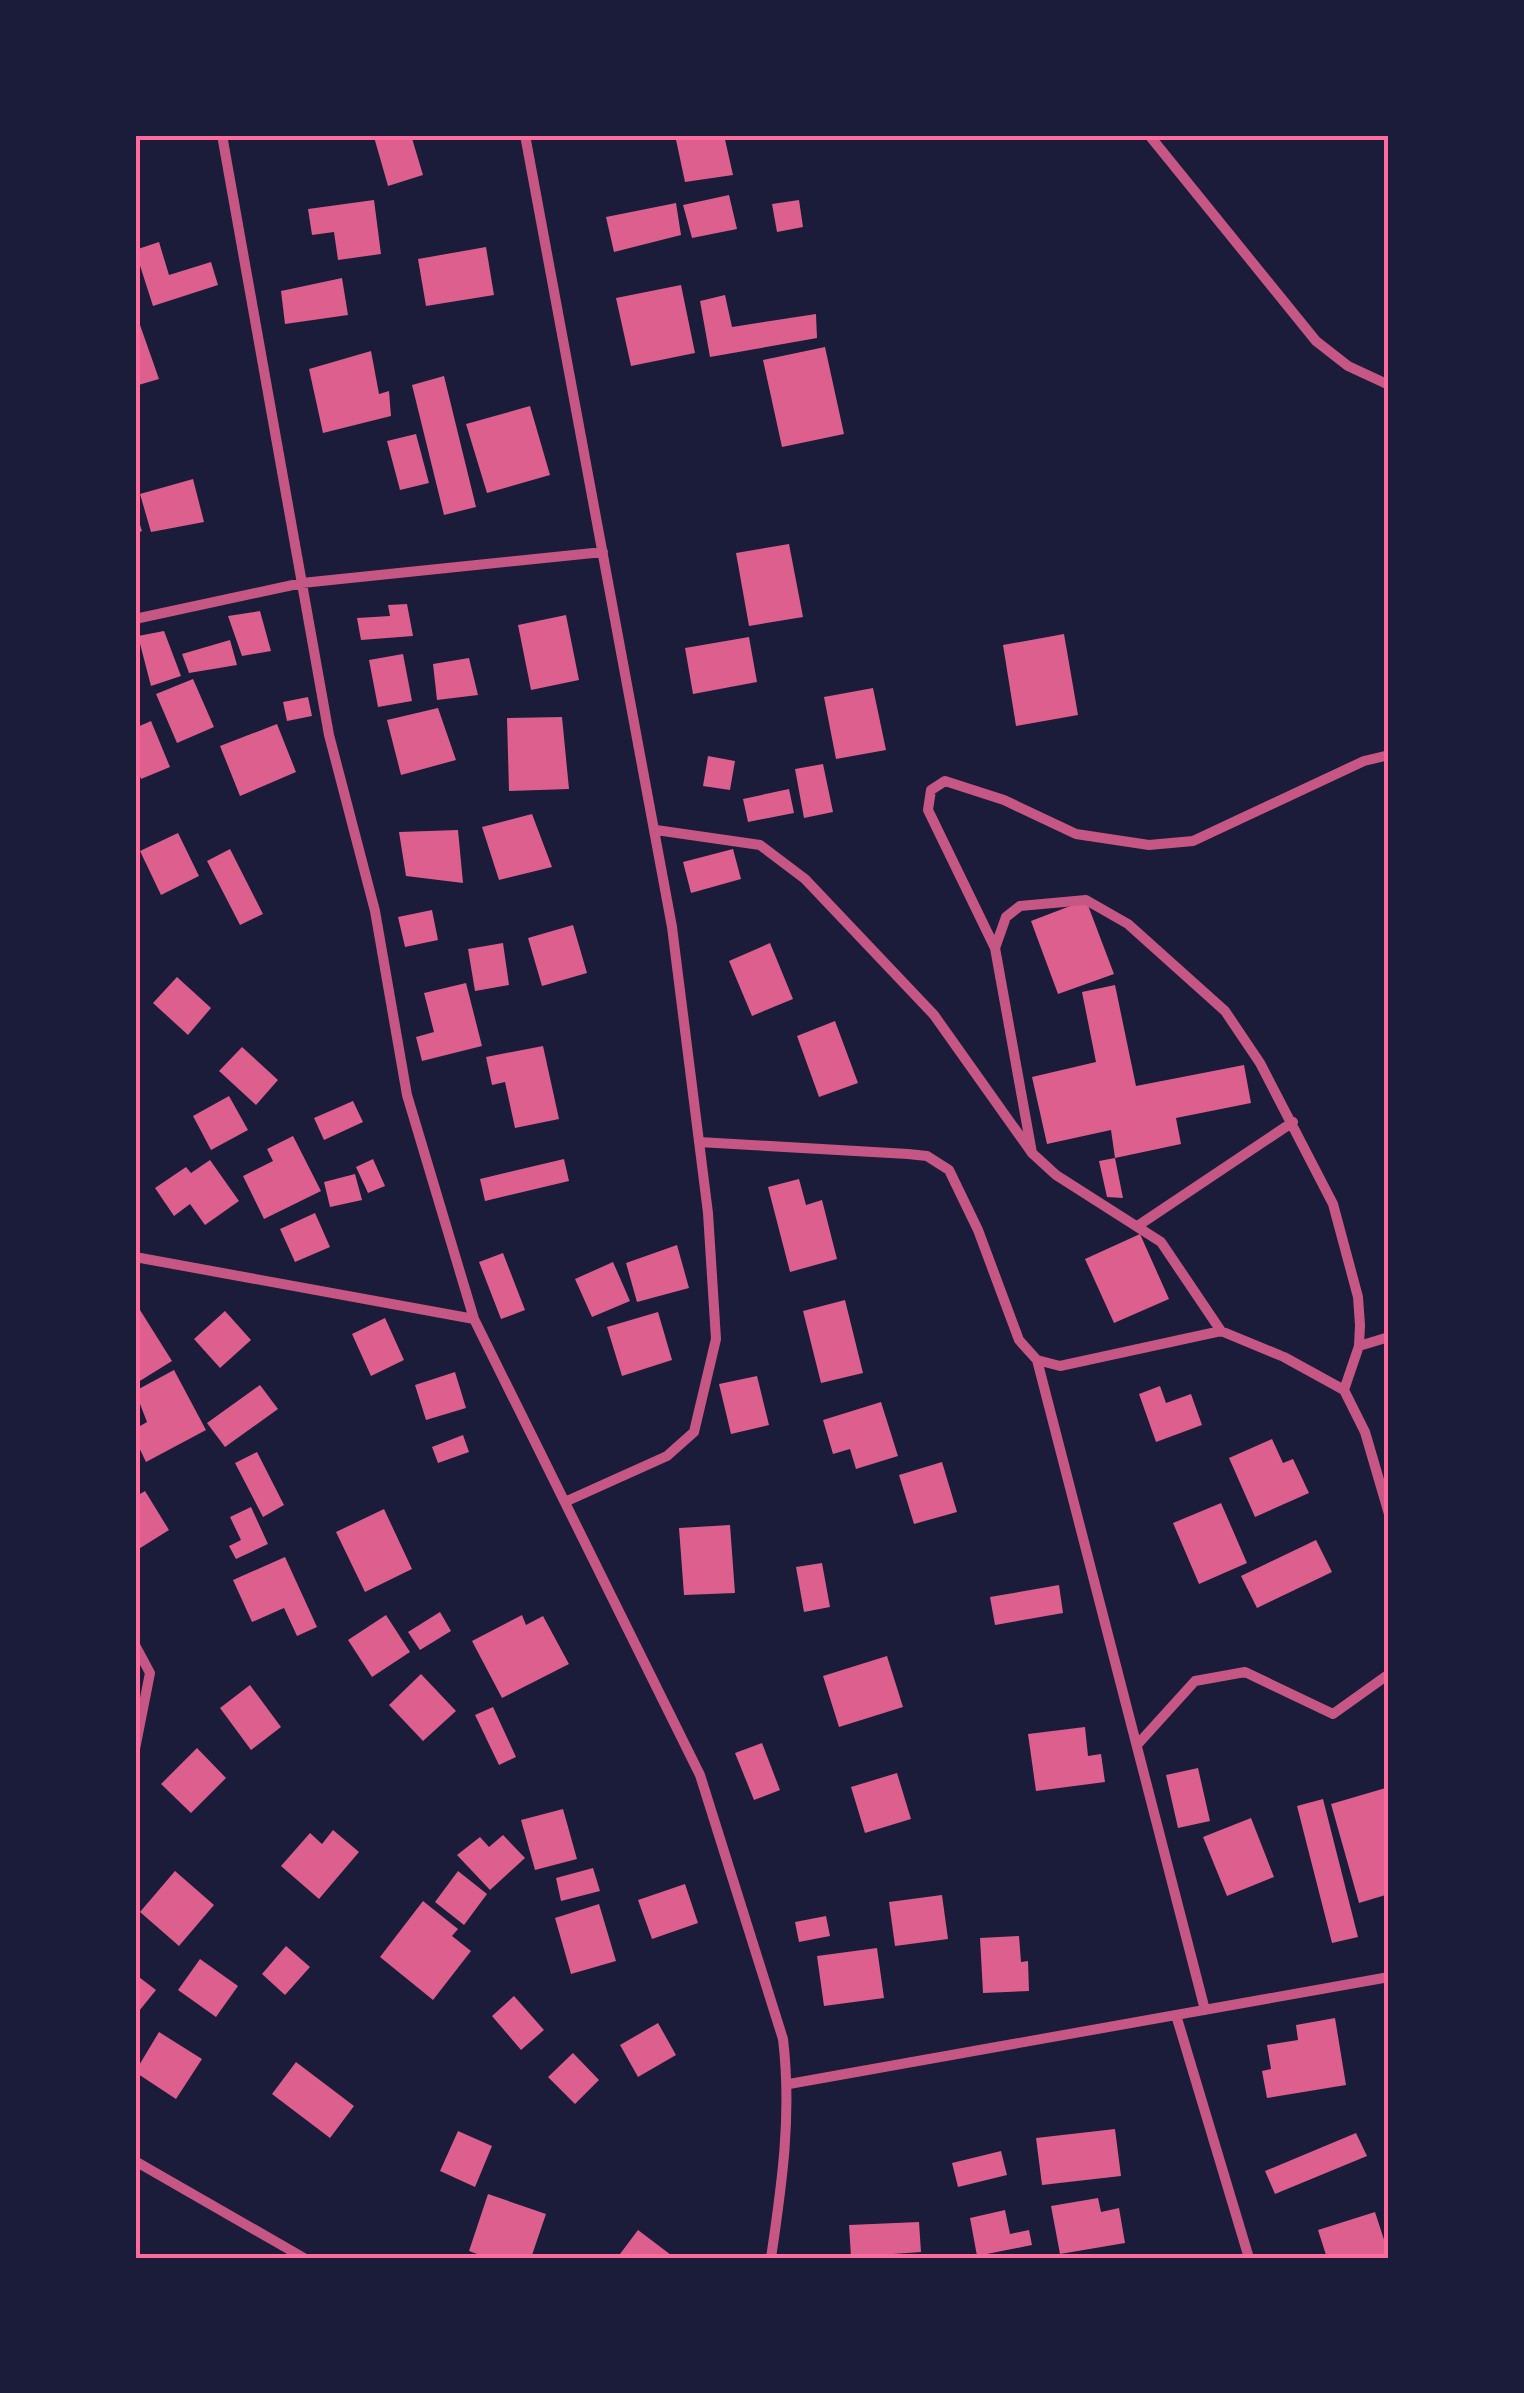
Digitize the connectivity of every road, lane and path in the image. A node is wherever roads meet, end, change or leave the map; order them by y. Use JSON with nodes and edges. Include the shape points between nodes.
{"nodes":[{"id":1,"x":222,"y":135,"type":"edge"},
{"id":2,"x":524,"y":135,"type":"edge"},
{"id":3,"x":1149,"y":135,"type":"edge"},
{"id":4,"x":1389,"y":385,"type":"edge"},
{"id":5,"x":603,"y":552,"type":"junction"},
{"id":6,"x":302,"y":584,"type":"junction"},
{"id":7,"x":135,"y":619,"type":"edge"},
{"id":8,"x":1389,"y":754,"type":"edge"},
{"id":9,"x":656,"y":830,"type":"junction"},
{"id":10,"x":996,"y":948,"type":"junction"},
{"id":11,"x":1293,"y":1122,"type":"junction"},
{"id":12,"x":699,"y":1142,"type":"junction"},
{"id":13,"x":1032,"y":1153,"type":"junction"},
{"id":14,"x":1139,"y":1225,"type":"junction"},
{"id":15,"x":135,"y":1257,"type":"edge"},
{"id":16,"x":474,"y":1319,"type":"junction"},
{"id":17,"x":1221,"y":1331,"type":"junction"},
{"id":18,"x":1389,"y":1336,"type":"edge"},
{"id":19,"x":1360,"y":1346,"type":"junction"},
{"id":20,"x":1037,"y":1360,"type":"junction"},
{"id":21,"x":1344,"y":1390,"type":"junction"},
{"id":22,"x":567,"y":1501,"type":"junction"},
{"id":23,"x":1389,"y":1514,"type":"edge"},
{"id":24,"x":135,"y":1644,"type":"edge"},
{"id":25,"x":1389,"y":1674,"type":"edge"},
{"id":26,"x":1137,"y":1745,"type":"junction"},
{"id":27,"x":135,"y":1749,"type":"edge"},
{"id":28,"x":1389,"y":1977,"type":"edge"},
{"id":29,"x":1205,"y":2010,"type":"junction"},
{"id":30,"x":1176,"y":2014,"type":"junction"},
{"id":31,"x":789,"y":2084,"type":"junction"},
{"id":32,"x":137,"y":2166,"type":"edge"},
{"id":33,"x":304,"y":2258,"type":"edge"},
{"id":34,"x":771,"y":2258,"type":"edge"},
{"id":35,"x":1249,"y":2258,"type":"edge"}],
"edges":[{"from":1,"to":6,"type":"street"},
{"from":2,"to":5,"type":"street"},
{"from":3,"to":4,"type":"street","via":[[1316,341]]},
{"from":5,"to":6,"type":"street"},
{"from":5,"to":9,"type":"street"},
{"from":6,"to":7,"type":"street"},
{"from":6,"to":16,"type":"street","via":[[329,735],[374,911],[406,1095]]},
{"from":8,"to":10,"type":"street","via":[[1193,841],[1148,846],[1076,834],[945,781],[931,790],[928,810]]},
{"from":9,"to":12,"type":"street"},
{"from":9,"to":13,"type":"street","via":[[760,846],[805,879],[934,1015]]},
{"from":10,"to":11,"type":"street","via":[[1006,917],[1020,906],[1053,900],[1086,900],[1128,924],[1225,1010]]},
{"from":10,"to":13,"type":"street"},
{"from":11,"to":14,"type":"street"},
{"from":11,"to":19,"type":"street","via":[[1333,1204],[1358,1296]]},
{"from":12,"to":20,"type":"street","via":[[927,1156],[949,1170],[1019,1340]]},
{"from":12,"to":22,"type":"street","via":[[716,1339],[694,1432],[667,1456]]},
{"from":13,"to":14,"type":"street"},
{"from":14,"to":17,"type":"street","via":[[1161,1242]]},
{"from":15,"to":16,"type":"street"},
{"from":16,"to":22,"type":"street"},
{"from":17,"to":20,"type":"street","via":[[1060,1366]]},
{"from":17,"to":21,"type":"street"},
{"from":18,"to":19,"type":"street"},
{"from":19,"to":21,"type":"street"},
{"from":20,"to":26,"type":"street"},
{"from":21,"to":23,"type":"street","via":[[1365,1432]]},
{"from":22,"to":31,"type":"street","via":[[700,1775],[783,2039]]},
{"from":24,"to":27,"type":"street","via":[[150,1673]]},
{"from":25,"to":26,"type":"street","via":[[1333,1714],[1245,1672],[1195,1681]]},
{"from":26,"to":29,"type":"street"},
{"from":28,"to":29,"type":"street"},
{"from":29,"to":30,"type":"street"},
{"from":30,"to":31,"type":"street"},
{"from":30,"to":35,"type":"street"},
{"from":31,"to":34,"type":"street","via":[[788,2148]]},
{"from":32,"to":33,"type":"street"}]}
